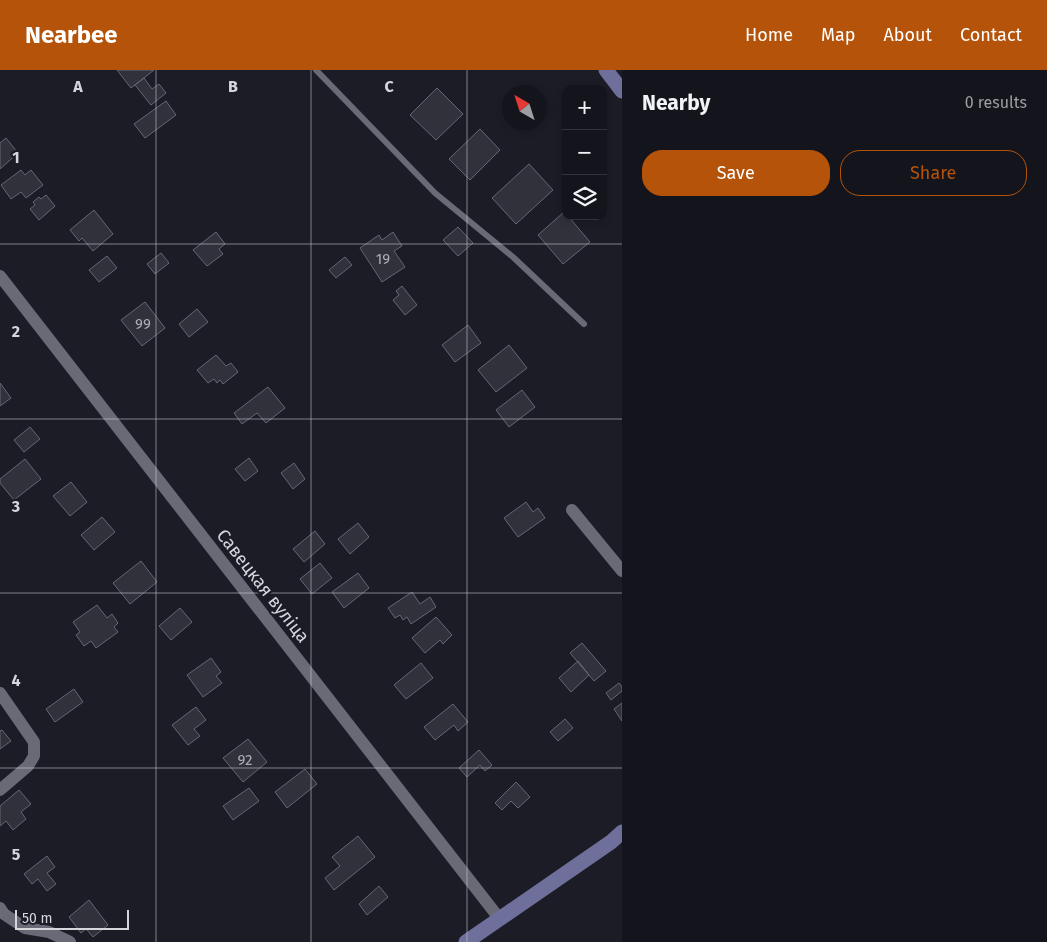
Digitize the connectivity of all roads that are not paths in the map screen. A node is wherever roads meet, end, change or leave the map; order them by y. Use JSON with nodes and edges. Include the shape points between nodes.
{"nodes":[{"id":1,"x":316,"y":70,"type":"edge"},
{"id":2,"x":606,"y":70,"type":"edge"},
{"id":3,"x":622,"y":91,"type":"edge"},
{"id":4,"x":0,"y":276,"type":"edge"},
{"id":5,"x":584,"y":324,"type":"dead end"},
{"id":6,"x":572,"y":510,"type":"dead end"},
{"id":7,"x":622,"y":571,"type":"edge"},
{"id":8,"x":0,"y":692,"type":"edge"},
{"id":9,"x":0,"y":790,"type":"edge"},
{"id":10,"x":622,"y":832,"type":"edge"},
{"id":11,"x":0,"y":908,"type":"edge"},
{"id":12,"x":499,"y":918,"type":"junction"},
{"id":13,"x":70,"y":942,"type":"edge"},
{"id":14,"x":466,"y":942,"type":"edge"}],
"edges":[{"from":1,"to":5,"type":"lane","via":[[435,193],[513,258]]},
{"from":2,"to":3,"type":"street"},
{"from":4,"to":12,"type":"street","name":"Савецкая вуліца"},
{"from":6,"to":7,"type":"street"},
{"from":8,"to":9,"type":"street","via":[[34,742],[34,756],[28,766]]},
{"from":10,"to":12,"type":"street"},
{"from":11,"to":13,"type":"street","via":[[25,928],[49,932]]},
{"from":12,"to":14,"type":"street"}]}
